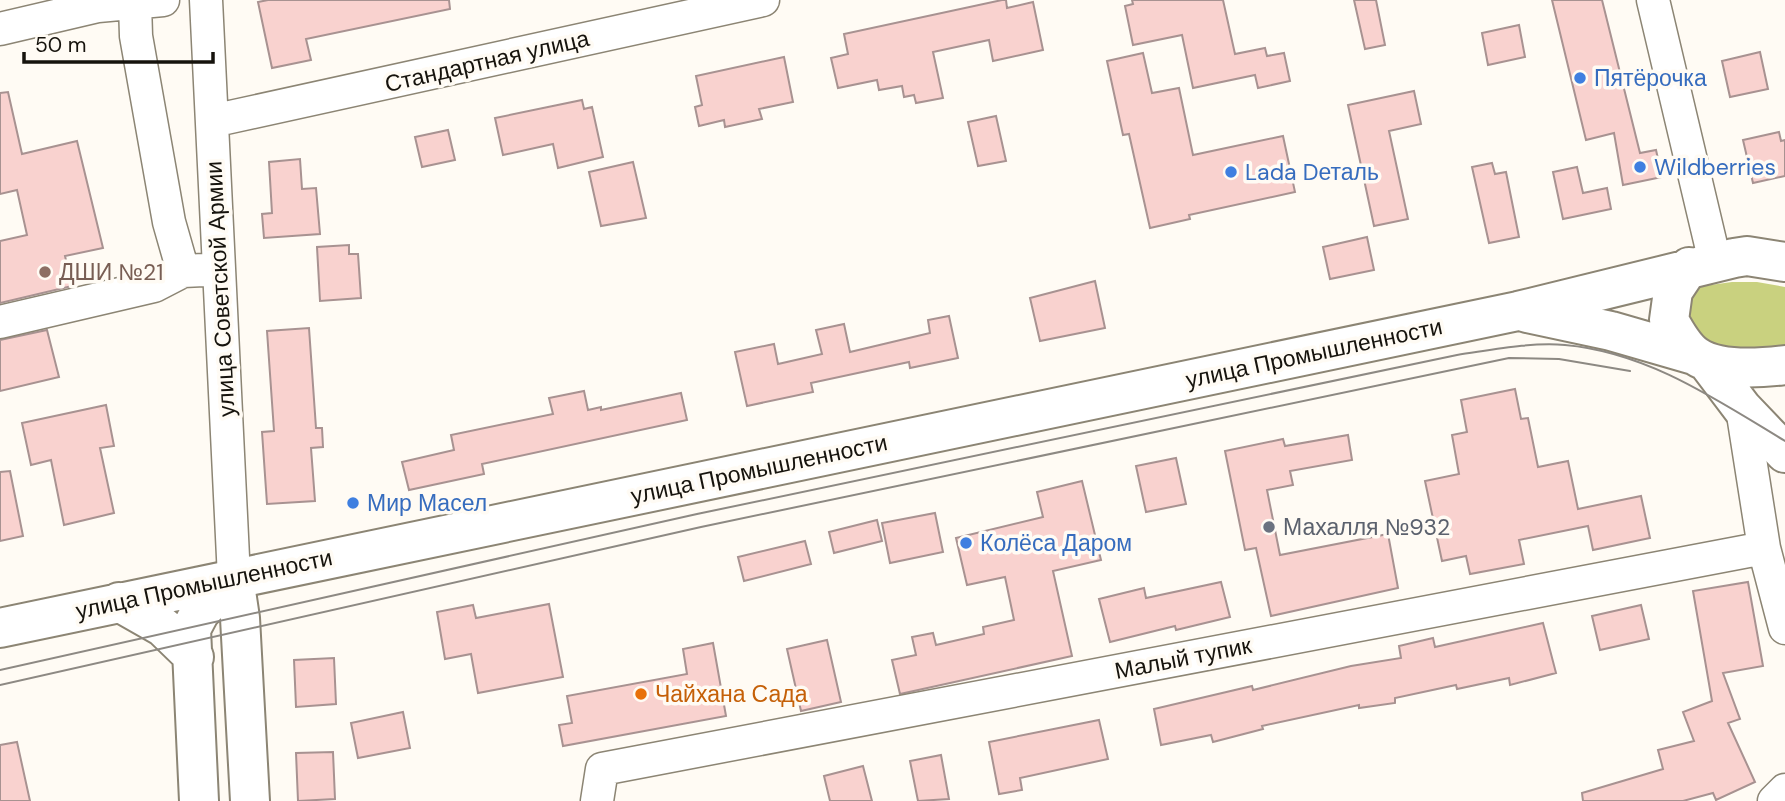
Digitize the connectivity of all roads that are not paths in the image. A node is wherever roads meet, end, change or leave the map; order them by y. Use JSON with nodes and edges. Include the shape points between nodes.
{"nodes":[{"id":1,"x":206,"y":0,"type":"edge"},
{"id":2,"x":762,"y":0,"type":"edge"},
{"id":3,"x":1653,"y":0,"type":"edge"},
{"id":4,"x":149,"y":1,"type":"edge"},
{"id":5,"x":0,"y":29,"type":"edge"},
{"id":6,"x":212,"y":121,"type":"junction"},
{"id":7,"x":1785,"y":248,"type":"edge"},
{"id":8,"x":1717,"y":262,"type":"junction"},
{"id":9,"x":1785,"y":262,"type":"edge"},
{"id":10,"x":219,"y":269,"type":"junction"},
{"id":11,"x":183,"y":271,"type":"junction"},
{"id":12,"x":1518,"y":311,"type":"junction"},
{"id":13,"x":0,"y":322,"type":"edge"},
{"id":14,"x":1701,"y":359,"type":"junction"},
{"id":15,"x":1785,"y":365,"type":"edge"},
{"id":16,"x":1742,"y":408,"type":"junction"},
{"id":17,"x":1785,"y":453,"type":"edge"},
{"id":18,"x":1764,"y":548,"type":"junction"},
{"id":19,"x":234,"y":578,"type":"junction"},
{"id":20,"x":119,"y":602,"type":"junction"},
{"id":21,"x":0,"y":628,"type":"edge"},
{"id":22,"x":1785,"y":628,"type":"edge"},
{"id":23,"x":194,"y":657,"type":"junction"},
{"id":24,"x":1785,"y":790,"type":"edge"},
{"id":25,"x":199,"y":801,"type":"edge"},
{"id":26,"x":250,"y":801,"type":"edge"},
{"id":27,"x":597,"y":801,"type":"edge"},
{"id":28,"x":1774,"y":801,"type":"edge"}],
"edges":[{"from":1,"to":6,"type":"street","name":"улица Советской Армии"},
{"from":2,"to":6,"type":"street","name":"Стандартная улица"},
{"from":3,"to":8,"type":"street"},
{"from":4,"to":5,"type":"street","via":[[98,6]]},
{"from":4,"to":11,"type":"street","via":[[141,62],[169,222]]},
{"from":6,"to":10,"type":"street","name":"улица Советской Армии"},
{"from":7,"to":8,"type":"main road","name":"улица Промышленности"},
{"from":8,"to":9,"type":"main road"},
{"from":8,"to":12,"type":"main road","name":"улица Промышленности"},
{"from":8,"to":14,"type":"main road","via":[[1673,291],[1670,320]]},
{"from":10,"to":11,"type":"street"},
{"from":10,"to":19,"type":"street","name":"улица Советской Армии"},
{"from":11,"to":13,"type":"street","via":[[154,286]]},
{"from":12,"to":14,"type":"main road","name":"улица Промышленности","via":[[1611,331]]},
{"from":12,"to":19,"type":"main road","name":"улица Промышленности"},
{"from":14,"to":15,"type":"main road","name":"улица Промышленности","via":[[1763,368]]},
{"from":14,"to":16,"type":"main road"},
{"from":16,"to":17,"type":"main road"},
{"from":16,"to":18,"type":"street"},
{"from":18,"to":22,"type":"street"},
{"from":18,"to":27,"type":"street","name":"Малый тупик","via":[[602,769]]},
{"from":19,"to":20,"type":"main road","name":"улица Промышленности"},
{"from":19,"to":23,"type":"main road","via":[[200,612],[191,629]]},
{"from":19,"to":26,"type":"main road","name":"улица Советской Армии"},
{"from":20,"to":21,"type":"main road","name":"улица Промышленности"},
{"from":20,"to":23,"type":"main road","via":[[163,627]]},
{"from":23,"to":25,"type":"main road"},
{"from":24,"to":28,"type":"street"}]}
